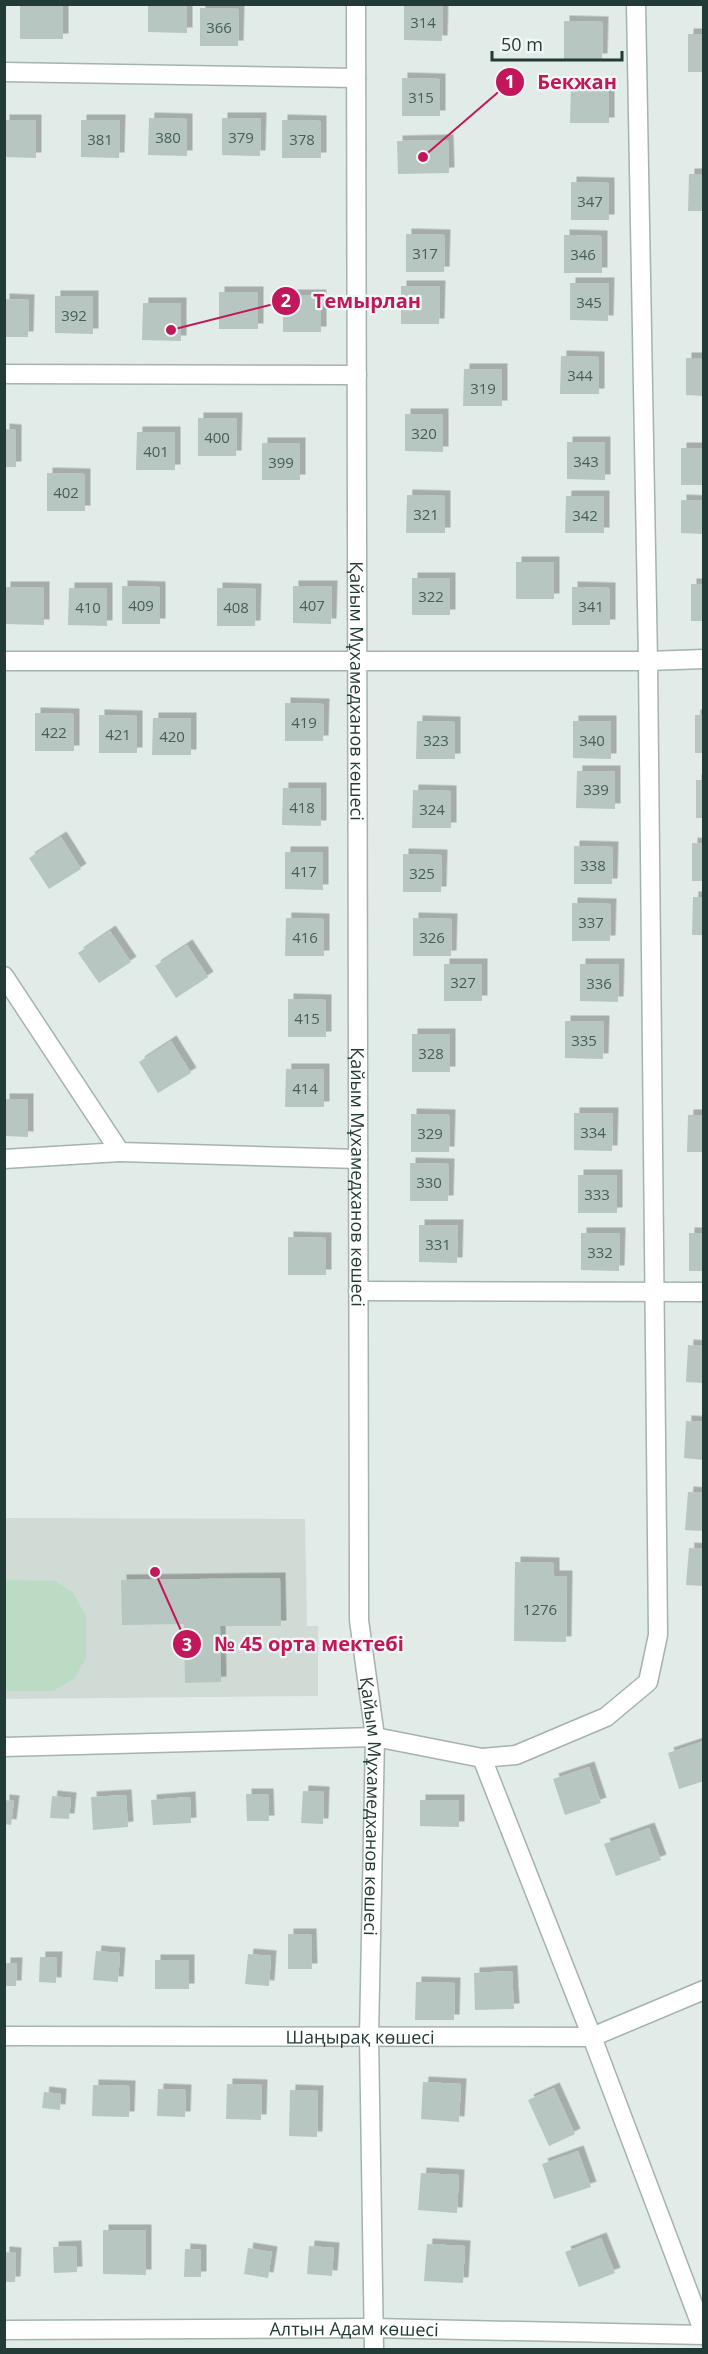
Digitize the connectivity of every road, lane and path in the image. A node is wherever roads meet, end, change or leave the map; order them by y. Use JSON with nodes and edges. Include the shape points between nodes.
{"nodes":[{"id":1,"x":356,"y":4,"type":"edge"},
{"id":2,"x":636,"y":4,"type":"edge"},
{"id":3,"x":4,"y":72,"type":"edge"},
{"id":4,"x":356,"y":78,"type":"junction"},
{"id":5,"x":4,"y":374,"type":"edge"},
{"id":6,"x":357,"y":375,"type":"junction"},
{"id":7,"x":704,"y":659,"type":"edge"},
{"id":8,"x":357,"y":660,"type":"junction"},
{"id":9,"x":4,"y":661,"type":"edge"},
{"id":10,"x":648,"y":661,"type":"junction"},
{"id":11,"x":4,"y":976,"type":"edge"},
{"id":12,"x":120,"y":1152,"type":"junction"},
{"id":13,"x":4,"y":1159,"type":"edge"},
{"id":14,"x":358,"y":1159,"type":"junction"},
{"id":15,"x":358,"y":1291,"type":"junction"},
{"id":16,"x":655,"y":1292,"type":"junction"},
{"id":17,"x":704,"y":1292,"type":"edge"},
{"id":18,"x":375,"y":1737,"type":"junction"},
{"id":19,"x":4,"y":1747,"type":"edge"},
{"id":20,"x":482,"y":1758,"type":"junction"},
{"id":21,"x":704,"y":1990,"type":"edge"},
{"id":22,"x":4,"y":2036,"type":"edge"},
{"id":23,"x":369,"y":2036,"type":"junction"},
{"id":24,"x":592,"y":2037,"type":"junction"},
{"id":25,"x":373,"y":2328,"type":"junction"},
{"id":26,"x":4,"y":2330,"type":"edge"},
{"id":27,"x":704,"y":2334,"type":"edge"},
{"id":28,"x":374,"y":2349,"type":"edge"}],
"edges":[{"from":1,"to":4,"type":"street","name":"Қайым Мұхамедханов көшесі"},
{"from":2,"to":10,"type":"street"},
{"from":3,"to":4,"type":"street"},
{"from":4,"to":6,"type":"street","name":"Қайым Мұхамедханов көшесі"},
{"from":5,"to":6,"type":"street"},
{"from":6,"to":8,"type":"street","name":"Қайым Мұхамедханов көшесі"},
{"from":7,"to":10,"type":"street"},
{"from":8,"to":9,"type":"street"},
{"from":8,"to":10,"type":"street"},
{"from":8,"to":14,"type":"street","name":"Қайым Мұхамедханов көшесі"},
{"from":10,"to":16,"type":"street"},
{"from":11,"to":12,"type":"street"},
{"from":12,"to":13,"type":"street"},
{"from":12,"to":14,"type":"street"},
{"from":14,"to":15,"type":"street","name":"Қайым Мұхамедханов көшесі"},
{"from":15,"to":16,"type":"street"},
{"from":15,"to":18,"type":"street","name":"Қайым Мұхамедханов көшесі","via":[[359,1620]]},
{"from":16,"to":17,"type":"street"},
{"from":16,"to":20,"type":"street","via":[[658,1635],[648,1682],[606,1717],[516,1755]]},
{"from":18,"to":19,"type":"street"},
{"from":18,"to":20,"type":"street"},
{"from":18,"to":23,"type":"street","name":"Қайым Мұхамедханов көшесі"},
{"from":20,"to":24,"type":"street"},
{"from":21,"to":24,"type":"street","name":"Шаңырақ көшесі"},
{"from":22,"to":23,"type":"street","name":"Шаңырақ көшесі"},
{"from":23,"to":24,"type":"street","name":"Шаңырақ көшесі"},
{"from":23,"to":25,"type":"street","name":"Қайым Мұхамедханов көшесі"},
{"from":24,"to":27,"type":"street"},
{"from":25,"to":26,"type":"street","name":"Алтын Адам көшесі"},
{"from":25,"to":27,"type":"street","name":"Алтын Адам көшесі"},
{"from":25,"to":28,"type":"street","name":"Қайым Мұхамедханов көшесі"}]}
